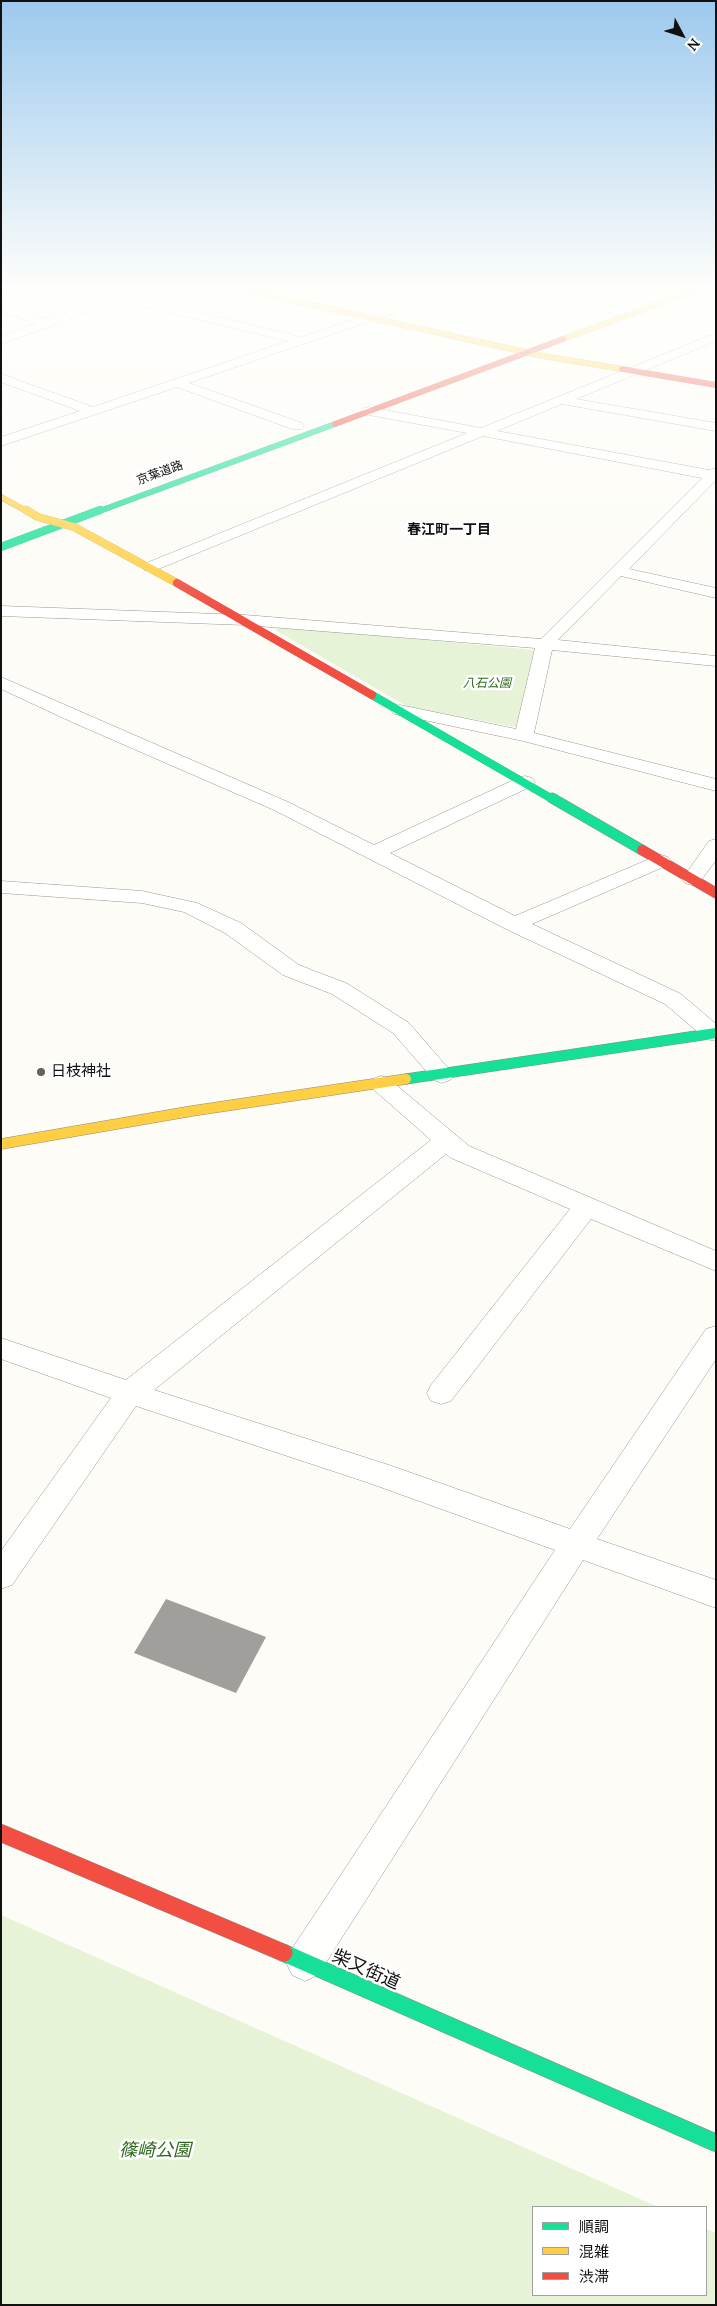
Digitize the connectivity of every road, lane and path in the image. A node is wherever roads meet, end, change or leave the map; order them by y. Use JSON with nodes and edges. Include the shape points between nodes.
{"nodes":[{"id":1,"x":60,"y":399,"type":"edge"},
{"id":2,"x":128,"y":399,"type":"edge"},
{"id":3,"x":223,"y":399,"type":"edge"},
{"id":4,"x":372,"y":399,"type":"edge"},
{"id":5,"x":403,"y":399,"type":"edge"},
{"id":6,"x":563,"y":399,"type":"edge"},
{"id":7,"x":560,"y":400,"type":"junction"},
{"id":8,"x":93,"y":410,"type":"junction"},
{"id":9,"x":370,"y":411,"type":"junction"},
{"id":10,"x":297,"y":426,"type":"junction"},
{"id":11,"x":716,"y":427,"type":"edge"},
{"id":12,"x":482,"y":431,"type":"junction"},
{"id":13,"x":1,"y":442,"type":"edge"},
{"id":14,"x":715,"y":475,"type":"edge"},
{"id":15,"x":1,"y":497,"type":"edge"},
{"id":16,"x":44,"y":519,"type":"junction"},
{"id":17,"x":63,"y":523,"type":"junction"},
{"id":18,"x":1,"y":534,"type":"edge"},
{"id":19,"x":1,"y":547,"type":"edge"},
{"id":20,"x":150,"y":567,"type":"junction"},
{"id":21,"x":618,"y":571,"type":"junction"},
{"id":22,"x":716,"y":593,"type":"edge"},
{"id":23,"x":1,"y":611,"type":"edge"},
{"id":24,"x":245,"y":620,"type":"junction"},
{"id":25,"x":545,"y":644,"type":"junction"},
{"id":26,"x":716,"y":661,"type":"edge"},
{"id":27,"x":1,"y":682,"type":"edge"},
{"id":28,"x":21,"y":690,"type":"junction"},
{"id":29,"x":1,"y":705,"type":"edge"},
{"id":30,"x":400,"y":710,"type":"junction"},
{"id":31,"x":524,"y":736,"type":"junction"},
{"id":32,"x":526,"y":782,"type":"junction"},
{"id":33,"x":716,"y":785,"type":"edge"},
{"id":34,"x":716,"y":845,"type":"edge"},
{"id":35,"x":374,"y":853,"type":"junction"},
{"id":36,"x":662,"y":861,"type":"junction"},
{"id":37,"x":692,"y":879,"type":"junction"},
{"id":38,"x":1,"y":887,"type":"edge"},
{"id":39,"x":716,"y":893,"type":"edge"},
{"id":40,"x":514,"y":924,"type":"junction"},
{"id":41,"x":715,"y":1033,"type":"edge"},
{"id":42,"x":442,"y":1075,"type":"junction"},
{"id":43,"x":381,"y":1084,"type":"junction"},
{"id":44,"x":446,"y":1142,"type":"junction"},
{"id":45,"x":1,"y":1144,"type":"edge"},
{"id":46,"x":586,"y":1207,"type":"junction"},
{"id":47,"x":716,"y":1262,"type":"edge"},
{"id":48,"x":716,"y":1336,"type":"edge"},
{"id":49,"x":1,"y":1348,"type":"edge"},
{"id":50,"x":130,"y":1393,"type":"junction"},
{"id":51,"x":441,"y":1393,"type":"dead end"},
{"id":52,"x":577,"y":1545,"type":"junction"},
{"id":53,"x":1,"y":1576,"type":"edge"},
{"id":54,"x":716,"y":1594,"type":"edge"},
{"id":55,"x":1,"y":1833,"type":"edge"},
{"id":56,"x":305,"y":1962,"type":"junction"},
{"id":57,"x":716,"y":2143,"type":"edge"}],
"edges":[{"from":1,"to":8,"type":"street"},
{"from":2,"to":8,"type":"street"},
{"from":3,"to":10,"type":"street"},
{"from":4,"to":10,"type":"main road","name":"京葉道路"},
{"from":5,"to":9,"type":"main road","name":"京葉道路"},
{"from":6,"to":7,"type":"street"},
{"from":7,"to":11,"type":"street"},
{"from":7,"to":12,"type":"street"},
{"from":8,"to":13,"type":"street"},
{"from":9,"to":12,"type":"street"},
{"from":9,"to":17,"type":"main road","name":"京葉道路"},
{"from":10,"to":16,"type":"main road","name":"京葉道路"},
{"from":12,"to":14,"type":"street"},
{"from":12,"to":20,"type":"street"},
{"from":14,"to":21,"type":"street"},
{"from":15,"to":16,"type":"main road"},
{"from":16,"to":17,"type":"main road"},
{"from":16,"to":18,"type":"main road","name":"京葉道路"},
{"from":17,"to":19,"type":"main road","name":"京葉道路"},
{"from":17,"to":20,"type":"main road"},
{"from":20,"to":24,"type":"main road"},
{"from":21,"to":22,"type":"street"},
{"from":21,"to":25,"type":"street"},
{"from":23,"to":24,"type":"street"},
{"from":24,"to":25,"type":"street"},
{"from":24,"to":30,"type":"main road"},
{"from":25,"to":26,"type":"street"},
{"from":25,"to":31,"type":"street"},
{"from":27,"to":28,"type":"street"},
{"from":28,"to":29,"type":"street"},
{"from":28,"to":35,"type":"street","via":[[281,806]]},
{"from":30,"to":31,"type":"street"},
{"from":30,"to":32,"type":"main road"},
{"from":31,"to":33,"type":"street"},
{"from":32,"to":35,"type":"street"},
{"from":32,"to":36,"type":"main road"},
{"from":34,"to":37,"type":"street"},
{"from":35,"to":40,"type":"street"},
{"from":36,"to":37,"type":"main road"},
{"from":36,"to":40,"type":"street"},
{"from":37,"to":39,"type":"main road"},
{"from":38,"to":42,"type":"street","via":[[142,897],[190,907],[233,928],[291,970],[340,989],[400,1028]]},
{"from":40,"to":41,"type":"street","via":[[673,998]]},
{"from":41,"to":42,"type":"main road"},
{"from":42,"to":43,"type":"main road"},
{"from":43,"to":44,"type":"street"},
{"from":43,"to":45,"type":"main road","via":[[192,1111]]},
{"from":44,"to":46,"type":"street","via":[[460,1152]]},
{"from":44,"to":50,"type":"street"},
{"from":46,"to":47,"type":"street"},
{"from":46,"to":51,"type":"street"},
{"from":48,"to":52,"type":"street"},
{"from":49,"to":50,"type":"street"},
{"from":50,"to":52,"type":"street","via":[[378,1474]]},
{"from":50,"to":53,"type":"street"},
{"from":52,"to":54,"type":"street"},
{"from":52,"to":56,"type":"street"},
{"from":55,"to":56,"type":"main road","name":"柴又街道"},
{"from":56,"to":57,"type":"main road","name":"柴又街道"}]}
